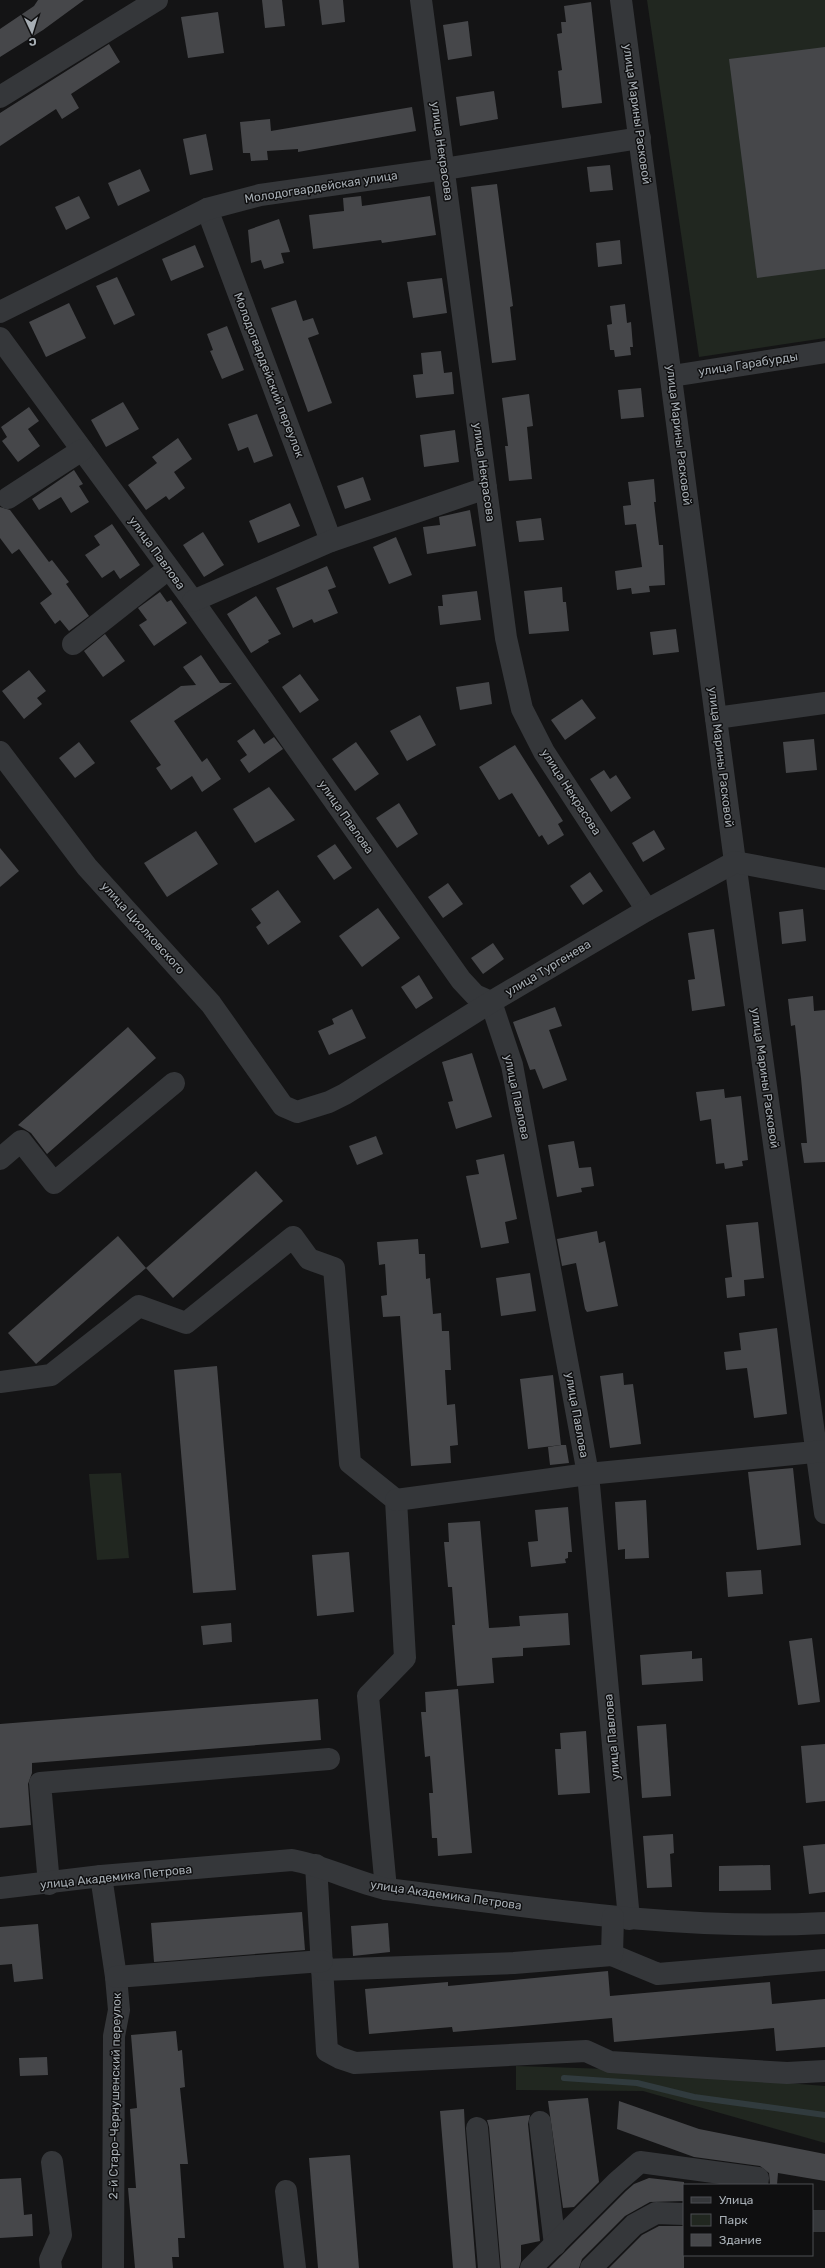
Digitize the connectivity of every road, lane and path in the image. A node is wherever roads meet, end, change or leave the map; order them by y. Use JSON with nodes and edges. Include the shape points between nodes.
{"nodes":[{"id":1,"x":157,"y":0,"type":"edge"},
{"id":2,"x":421,"y":0,"type":"edge"},
{"id":3,"x":620,"y":0,"type":"edge"},
{"id":4,"x":0,"y":97,"type":"edge"},
{"id":5,"x":640,"y":138,"type":"junction"},
{"id":6,"x":444,"y":169,"type":"junction"},
{"id":7,"x":207,"y":209,"type":"junction"},
{"id":8,"x":0,"y":312,"type":"edge"},
{"id":9,"x":0,"y":338,"type":"edge"},
{"id":10,"x":825,"y":352,"type":"edge"},
{"id":11,"x":672,"y":376,"type":"junction"},
{"id":12,"x":82,"y":450,"type":"junction"},
{"id":13,"x":486,"y":488,"type":"junction"},
{"id":14,"x":8,"y":498,"type":"dead end"},
{"id":15,"x":331,"y":540,"type":"junction"},
{"id":16,"x":168,"y":568,"type":"junction"},
{"id":17,"x":193,"y":601,"type":"junction"},
{"id":18,"x":73,"y":644,"type":"dead end"},
{"id":19,"x":825,"y":703,"type":"edge"},
{"id":20,"x":716,"y":718,"type":"junction"},
{"id":21,"x":0,"y":752,"type":"edge"},
{"id":22,"x":735,"y":862,"type":"junction"},
{"id":23,"x":825,"y":880,"type":"edge"},
{"id":24,"x":647,"y":910,"type":"junction"},
{"id":25,"x":491,"y":1002,"type":"junction"},
{"id":26,"x":174,"y":1083,"type":"dead end"},
{"id":27,"x":283,"y":1106,"type":"joint"},
{"id":28,"x":0,"y":1159,"type":"edge"},
{"id":29,"x":0,"y":1382,"type":"edge"},
{"id":30,"x":821,"y":1452,"type":"edge"},
{"id":31,"x":588,"y":1474,"type":"junction"},
{"id":32,"x":396,"y":1500,"type":"junction"},
{"id":33,"x":825,"y":1513,"type":"edge"},
{"id":34,"x":329,"y":1759,"type":"dead end"},
{"id":35,"x":316,"y":1865,"type":"junction"},
{"id":36,"x":101,"y":1876,"type":"junction"},
{"id":37,"x":49,"y":1884,"type":"junction"},
{"id":38,"x":0,"y":1888,"type":"edge"},
{"id":39,"x":386,"y":1889,"type":"junction"},
{"id":40,"x":621,"y":1918,"type":"junction"},
{"id":41,"x":825,"y":1923,"type":"edge"},
{"id":42,"x":612,"y":1955,"type":"junction"},
{"id":43,"x":825,"y":1960,"type":"edge"},
{"id":44,"x":322,"y":1965,"type":"junction"},
{"id":45,"x":116,"y":1977,"type":"junction"},
{"id":46,"x":825,"y":2070,"type":"edge"},
{"id":47,"x":540,"y":2122,"type":"dead end"},
{"id":48,"x":477,"y":2128,"type":"dead end"},
{"id":49,"x":52,"y":2162,"type":"dead end"},
{"id":50,"x":757,"y":2184,"type":"edge"},
{"id":51,"x":286,"y":2191,"type":"dead end"},
{"id":52,"x":683,"y":2214,"type":"edge"},
{"id":53,"x":813,"y":2221,"type":"edge"},
{"id":54,"x":825,"y":2222,"type":"edge"},
{"id":55,"x":555,"y":2245,"type":"junction"},
{"id":56,"x":51,"y":2268,"type":"edge"},
{"id":57,"x":113,"y":2268,"type":"edge"},
{"id":58,"x":295,"y":2268,"type":"edge"},
{"id":59,"x":489,"y":2268,"type":"edge"},
{"id":60,"x":531,"y":2268,"type":"edge"},
{"id":61,"x":591,"y":2268,"type":"edge"}],
"edges":[{"from":1,"to":4,"type":"street"},
{"from":2,"to":6,"type":"street","name":"улица Некрасова"},
{"from":3,"to":5,"type":"street","name":"улица Марины Расковой"},
{"from":5,"to":6,"type":"street","name":"Молодогвардейская улица"},
{"from":5,"to":11,"type":"street","name":"улица Марины Расковой"},
{"from":6,"to":7,"type":"street","name":"Молодогвардейская улица","via":[[260,195]]},
{"from":6,"to":13,"type":"street","name":"улица Некрасова"},
{"from":7,"to":8,"type":"street","name":"Молодогвардейская улица"},
{"from":7,"to":15,"type":"street","name":"Молодогвардейский переулок"},
{"from":9,"to":12,"type":"street","name":"улица Павлова"},
{"from":10,"to":11,"type":"street","name":"улица Гарабурды"},
{"from":11,"to":20,"type":"street","name":"улица Марины Расковой"},
{"from":12,"to":14,"type":"street"},
{"from":12,"to":16,"type":"street","name":"улица Павлова"},
{"from":13,"to":15,"type":"street"},
{"from":13,"to":24,"type":"street","name":"улица Некрасова","via":[[506,638],[522,709],[544,752]]},
{"from":15,"to":17,"type":"street"},
{"from":16,"to":17,"type":"street","name":"улица Павлова"},
{"from":16,"to":18,"type":"street"},
{"from":17,"to":25,"type":"street","name":"улица Павлова","via":[[461,980],[475,995]]},
{"from":19,"to":20,"type":"street"},
{"from":20,"to":22,"type":"street","name":"улица Марины Расковой"},
{"from":21,"to":27,"type":"street","name":"улица Циолковского","via":[[87,867],[211,1004]]},
{"from":22,"to":23,"type":"street"},
{"from":22,"to":24,"type":"street","name":"улица Тургенева"},
{"from":22,"to":30,"type":"street","name":"улица Марины Расковой"},
{"from":24,"to":25,"type":"street","name":"улица Тургенева"},
{"from":25,"to":27,"type":"street","name":"улица Тургенева","via":[[329,1102],[296,1112]]},
{"from":25,"to":31,"type":"street","name":"улица Павлова","via":[[512,1065]]},
{"from":26,"to":28,"type":"street","via":[[54,1183],[21,1141]]},
{"from":29,"to":32,"type":"street","via":[[51,1375],[140,1306],[186,1323],[293,1237],[309,1259],[334,1268],[350,1463]]},
{"from":30,"to":31,"type":"street"},
{"from":30,"to":33,"type":"street","name":"улица Марины Расковой"},
{"from":31,"to":32,"type":"street"},
{"from":31,"to":40,"type":"street","name":"улица Павлова"},
{"from":32,"to":39,"type":"street","via":[[405,1658],[368,1696]]},
{"from":34,"to":37,"type":"street","via":[[40,1783]]},
{"from":35,"to":36,"type":"street","name":"улица Академика Петрова","via":[[292,1860]]},
{"from":35,"to":39,"type":"street","name":"улица Академика Петрова","via":[[365,1884]]},
{"from":35,"to":44,"type":"street"},
{"from":36,"to":37,"type":"street","name":"улица Академика Петрова"},
{"from":36,"to":45,"type":"street","name":"2-й Старо-Чернушенский переулок"},
{"from":37,"to":38,"type":"street","name":"улица Академика Петрова"},
{"from":39,"to":40,"type":"street","name":"улица Академика Петрова"},
{"from":40,"to":41,"type":"street","name":"улица Академика Петрова","via":[[782,1925]]},
{"from":40,"to":42,"type":"street","name":"улица Павлова"},
{"from":42,"to":43,"type":"street","via":[[658,1974]]},
{"from":42,"to":44,"type":"street","via":[[514,1963]]},
{"from":44,"to":45,"type":"street"},
{"from":44,"to":46,"type":"street","via":[[327,2051],[355,2063],[586,2051],[610,2062],[787,2074]]},
{"from":45,"to":57,"type":"street","name":"2-й Старо-Чернушенский переулок","via":[[119,2010],[114,2036]]},
{"from":47,"to":55,"type":"street"},
{"from":48,"to":59,"type":"street"},
{"from":49,"to":56,"type":"street","via":[[61,2235],[50,2260]]},
{"from":50,"to":55,"type":"street","via":[[758,2178],[640,2162]]},
{"from":51,"to":58,"type":"street"},
{"from":52,"to":61,"type":"street","via":[[656,2213],[634,2224]]},
{"from":53,"to":54,"type":"street"},
{"from":55,"to":60,"type":"street"}]}
